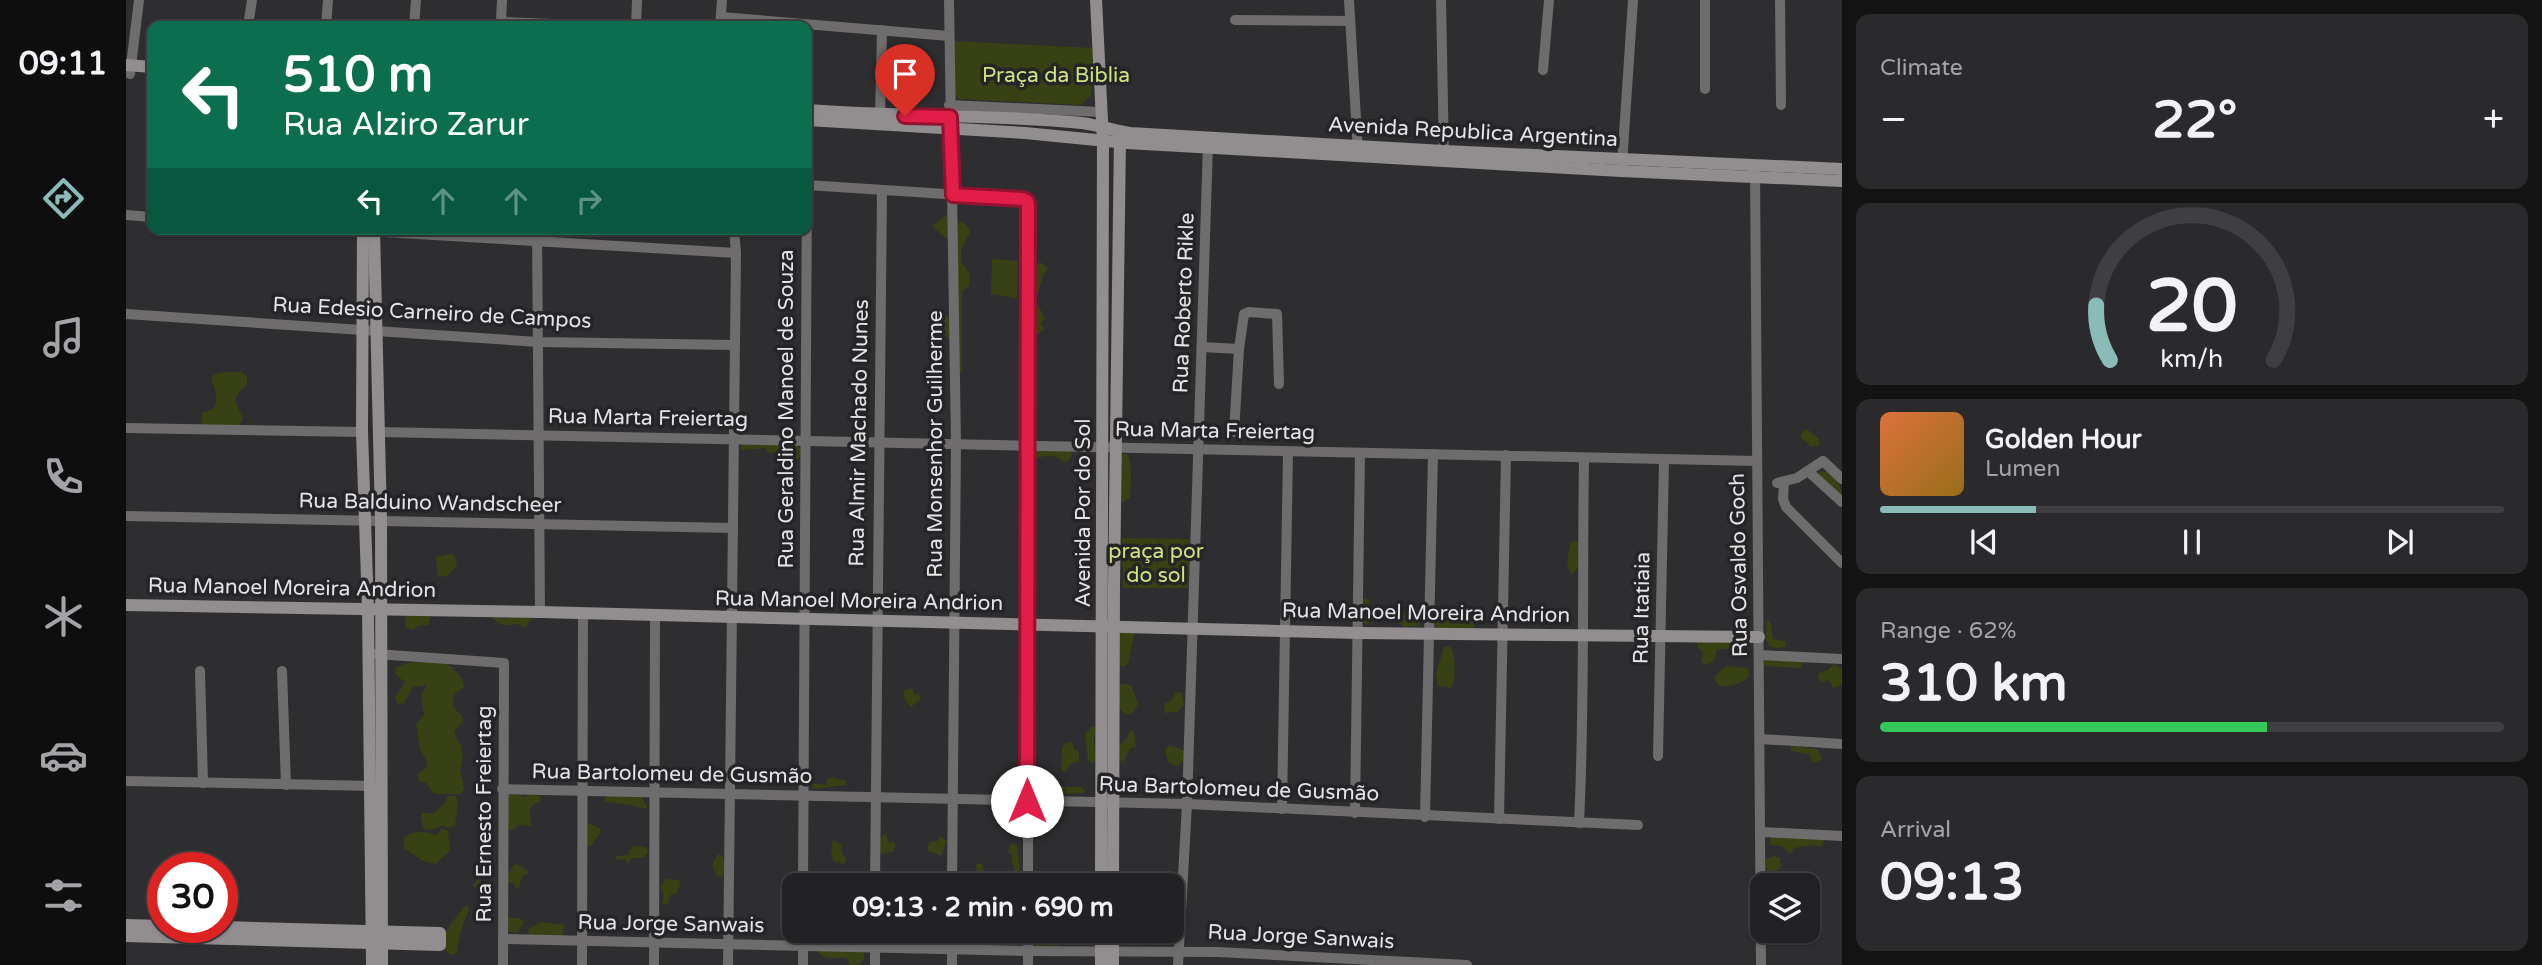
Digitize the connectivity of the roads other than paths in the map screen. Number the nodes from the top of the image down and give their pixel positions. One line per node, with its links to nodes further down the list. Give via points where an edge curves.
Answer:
1 (139, 0): 28 (street)
2 (252, 0): 17 (street)
3 (328, 0): 18 (street)
4 (416, 0): 19 (street)
5 (502, 0): 20 (street)
6 (637, 0): 21 (street)
7 (722, 0): 22 (street)
8 (949, 0): 26 (street, Rua Monsenhor Guilherme)
9 (1096, 0): 34 (street, Avenida Por do Sol)
10 (1349, 0): 23 (street)
11 (1441, 0): 43 (street)
12 (1549, 0): 29 (street)
13 (1633, 0): 44 (street)
14 (1705, 0): 31 (street)
15 (1780, 0): 32 (street)
16 (1235, 20): 23 (street)
17 (249, 21)
18 (326, 21)
19 (414, 21)
20 (501, 21)
21 (636, 21)
22 (721, 21)
23 (1350, 21): 42 (street)
24 (812, 27): 25 (street)
25 (882, 30): 26 (street); 35 (street)
26 (949, 36): 36 (street, Rua Monsenhor Guilherme)
27 (147, 68): 28 (street)
28 (128, 70): 30 (street)
29 (1543, 70)
30 (147, 74)
31 (1705, 89)
32 (1781, 104)
33 (812, 110): 35 (street)
34 (1100, 112): 36 (street); 38 (street, Avenida Por do Sol)
35 (880, 116): 36 (street)
36 (950, 117): 37 (street); 38 (street, Avenida Republica Argentina); 40 (street, Avenida Republica Argentina); 50 (street, Rua Monsenhor Guilherme)
37 (812, 120)
38 (1102, 126): 39 (street, Avenida Republica Argentina); 40 (street, Avenida Por do Sol)
39 (1120, 137): 40 (street, Avenida Republica Argentina); 41 (street, Avenida Republica Argentina); 79 (street, Avenida Por do Sol)
40 (1103, 141): 79 (street, Avenida Por do Sol)
41 (1208, 141): 42 (street, Avenida Republica Argentina); 66 (street, Rua Roberto Rikle)
42 (1358, 151): 43 (street, Avenida Republica Argentina)
43 (1444, 156): 44 (street, Avenida Republica Argentina)
44 (1621, 165): 46 (street, Avenida Republica Argentina)
45 (1842, 169): 46 (street, Avenida Republica Argentina)
46 (1755, 171): 47 (street, Avenida Republica Argentina); 87 (street, Rua Osvaldo Goch)
47 (1842, 181)
48 (812, 185): 49 (street)
49 (882, 191): 50 (street); 76 (street, Rua Almir Machado Nunes)
50 (953, 195): 77 (street, Rua Monsenhor Guilherme); 78 (street, via 1027,201)
51 (126, 215): 52 (street)
52 (147, 217)
53 (368, 235): 62 (street)
54 (368, 235): 63 (street)
55 (436, 235): 59 (street)
56 (538, 235): 59 (street)
57 (734, 235): 60 (street)
58 (807, 235): 75 (street, Rua Geraldino Manoel de Souza)
59 (538, 241): 60 (street); 64 (street)
60 (736, 253): 65 (street)
61 (126, 314): 62 (street, Rua Edesio Carneiro de Campos)
62 (363, 329): 63 (street, Rua Edesio Carneiro de Campos); 70 (street)
63 (377, 330): 64 (street, Rua Edesio Carneiro de Campos); 71 (street)
64 (538, 342): 65 (street, Rua Edesio Carneiro de Campos); 73 (street)
65 (735, 345): 74 (street)
66 (1202, 347): 67 (street); 80 (street, Rua Roberto Rikle)
67 (1239, 349): 68 (street, via 1244,314 1277,314); 72 (street)
68 (1279, 384)
69 (126, 428): 70 (street)
70 (362, 432): 95 (street)
71 (379, 432): 73 (street, Rua Marta Freiertag); 94 (street)
72 (1234, 432)
73 (539, 436): 74 (street, Rua Marta Freiertag); 96 (street)
74 (734, 438): 75 (street, Rua Marta Freiertag); 97 (street)
75 (806, 440): 76 (street, Rua Marta Freiertag); 105 (street, Rua Geraldino Manoel de Souza)
76 (878, 442): 77 (street, Rua Marta Freiertag); 106 (street, Rua Almir Machado Nunes)
77 (956, 444): 78 (street, Rua Marta Freiertag); 107 (street, Rua Monsenhor Guilherme)
78 (1029, 447): 79 (street, Rua Marta Freiertag); 108 (street)
79 (1109, 449): 80 (street, Rua Marta Freiertag); 109 (street, Avenida Por do Sol)
80 (1198, 451): 81 (street, Rua Marta Freiertag); 110 (street, Rua Roberto Rikle)
81 (1289, 452): 82 (street, Rua Marta Freiertag); 111 (street)
82 (1360, 453): 83 (street, Rua Marta Freiertag); 112 (street)
83 (1433, 454): 84 (street, Rua Marta Freiertag); 113 (street)
84 (1506, 455): 85 (street, Rua Marta Freiertag); 114 (street)
85 (1584, 458): 86 (street, Rua Marta Freiertag); 115 (street)
86 (1664, 460): 87 (street, Rua Marta Freiertag); 116 (street, Rua Itatiaia)
87 (1757, 461): 91 (street, Rua Osvaldo Goch)
88 (1809, 472): 89 (street, via 1823,461); 90 (street); 92 (street)
89 (1842, 479)
90 (1777, 483): 91 (street); 98 (street, via 1786,507)
91 (1757, 484): 117 (street, Rua Osvaldo Goch)
92 (1842, 502)
93 (126, 516): 95 (street, Rua Balduino Wandscheer)
94 (381, 520): 95 (street, Rua Balduino Wandscheer); 96 (street, Rua Balduino Wandscheer); 100 (street)
95 (363, 521): 100 (street)
96 (540, 524): 97 (street, Rua Balduino Wandscheer); 101 (street)
97 (733, 528): 104 (street)
98 (1842, 563)
99 (126, 605): 100 (street, Rua Manoel Moreira Andrion)
100 (374, 609): 101 (street, Rua Manoel Moreira Andrion); 118 (street)
101 (540, 612): 102 (street, Rua Manoel Moreira Andrion)
102 (583, 614): 103 (street, Rua Manoel Moreira Andrion); 131 (street)
103 (655, 616): 104 (street, Rua Manoel Moreira Andrion); 132 (street)
104 (732, 618): 105 (street, Rua Manoel Moreira Andrion); 133 (street)
105 (804, 619): 106 (street, Rua Manoel Moreira Andrion); 134 (street, Rua Geraldino Manoel de Souza)
106 (877, 621): 107 (street, Rua Manoel Moreira Andrion); 135 (street, Rua Almir Machado Nunes)
107 (953, 623): 108 (street, Rua Manoel Moreira Andrion); 136 (street, Rua Monsenhor Guilherme)
108 (1028, 624): 109 (street, Rua Manoel Moreira Andrion); 137 (street)
109 (1108, 626): 110 (street, Rua Manoel Moreira Andrion); 138 (street, Avenida Por do Sol)
110 (1192, 628): 111 (street, Rua Manoel Moreira Andrion); 139 (street, Rua Roberto Rikle)
111 (1286, 631): 112 (street, Rua Manoel Moreira Andrion); 140 (street)
112 (1358, 633): 113 (street, Rua Manoel Moreira Andrion); 141 (street)
113 (1430, 634): 114 (street, Rua Manoel Moreira Andrion); 142 (street)
114 (1504, 635): 115 (street, Rua Manoel Moreira Andrion); 143 (street)
115 (1581, 635): 116 (street, Rua Manoel Moreira Andrion); 144 (street)
116 (1661, 636): 117 (street, Rua Manoel Moreira Andrion); 125 (street, Rua Itatiaia)
117 (1759, 637): 119 (street, Rua Osvaldo Goch)
118 (374, 654): 129 (street); 130 (street, Rua Ernesto Freiertag, via 504,663)
119 (1760, 656): 120 (street); 123 (street, Rua Osvaldo Goch)
120 (1842, 659)
121 (200, 671): 127 (street)
122 (282, 671): 128 (street)
123 (1760, 739): 124 (street); 146 (street, Rua Osvaldo Goch)
124 (1842, 744)
125 (1658, 756)
126 (126, 781): 127 (street)
127 (203, 783): 128 (street)
128 (286, 785): 129 (street)
129 (375, 786): 158 (street)
130 (502, 789): 131 (street, Rua Bartolomeu de Gusmão); 159 (street, Rua Ernesto Freiertag)
131 (582, 791): 132 (street, Rua Bartolomeu de Gusmão); 160 (street)
132 (656, 793): 133 (street, Rua Bartolomeu de Gusmão); 164 (street)
133 (730, 793): 134 (street, Rua Bartolomeu de Gusmão); 165 (street)
134 (803, 795): 135 (street, Rua Bartolomeu de Gusmão); 148 (street, Rua Geraldino Manoel de Souza)
135 (876, 797): 136 (street, Rua Bartolomeu de Gusmão); 149 (street, Rua Almir Machado Nunes)
136 (952, 799): 137 (street, Rua Bartolomeu de Gusmão); 150 (street, Rua Monsenhor Guilherme)
137 (1027, 801): 138 (street, Rua Bartolomeu de Gusmão); 151 (street)
138 (1107, 803): 139 (street, Rua Bartolomeu de Gusmão); 152 (street, Avenida Por do Sol); 153 (street, Avenida Por do Sol)
139 (1187, 804): 140 (street, Rua Bartolomeu de Gusmão); 170 (street, Rua Roberto Rikle)
140 (1282, 809): 141 (street, Rua Bartolomeu de Gusmão)
141 (1355, 813): 142 (street, Rua Bartolomeu de Gusmão)
142 (1425, 817): 143 (street, Rua Bartolomeu de Gusmão)
143 (1499, 820): 144 (street, Rua Bartolomeu de Gusmão)
144 (1579, 823): 145 (street, Rua Bartolomeu de Gusmão)
145 (1638, 825)
146 (1762, 832): 147 (street); 188 (street, Rua Osvaldo Goch)
147 (1842, 836)
148 (803, 873)
149 (875, 873)
150 (952, 873)
151 (1028, 873)
152 (1102, 873)
153 (1112, 873)
154 (126, 925): 155 (street)
155 (147, 926)
156 (238, 928): 158 (street)
157 (126, 936): 158 (street)
158 (377, 937): 175 (street); 176 (street)
159 (503, 939): 160 (street, Rua Jorge Sanwais); 177 (street, Rua Ernesto Freiertag)
160 (582, 942): 164 (street, Rua Jorge Sanwais); 178 (street)
161 (875, 943): 167 (street)
162 (952, 943): 168 (street)
163 (1028, 943): 169 (street)
164 (654, 944): 165 (street, Rua Jorge Sanwais); 179 (street)
165 (728, 945): 166 (street, Rua Jorge Sanwais); 180 (street)
166 (803, 946): 167 (street, Rua Jorge Sanwais); 181 (street)
167 (875, 947): 168 (street, Rua Jorge Sanwais); 182 (street)
168 (952, 949): 169 (street, Rua Jorge Sanwais); 183 (street)
169 (1028, 951): 172 (street, Rua Jorge Sanwais); 184 (street)
170 (1179, 952): 171 (street, Rua Jorge Sanwais); 172 (street, Rua Jorge Sanwais); 185 (street, Rua Roberto Rikle)
171 (1217, 952): 173 (street, Rua Jorge Sanwais); 186 (street)
172 (1107, 958)
173 (1278, 960): 174 (street, Rua Jorge Sanwais)
174 (1403, 963): 187 (street, Rua Jorge Sanwais)
175 (372, 965)
176 (382, 965)
177 (503, 965)
178 (582, 965)
179 (654, 965)
180 (728, 965)
181 (803, 965)
182 (875, 965)
183 (952, 965)
184 (1028, 965)
185 (1178, 965)
186 (1217, 965)
187 (1467, 965)
188 (1761, 965)

